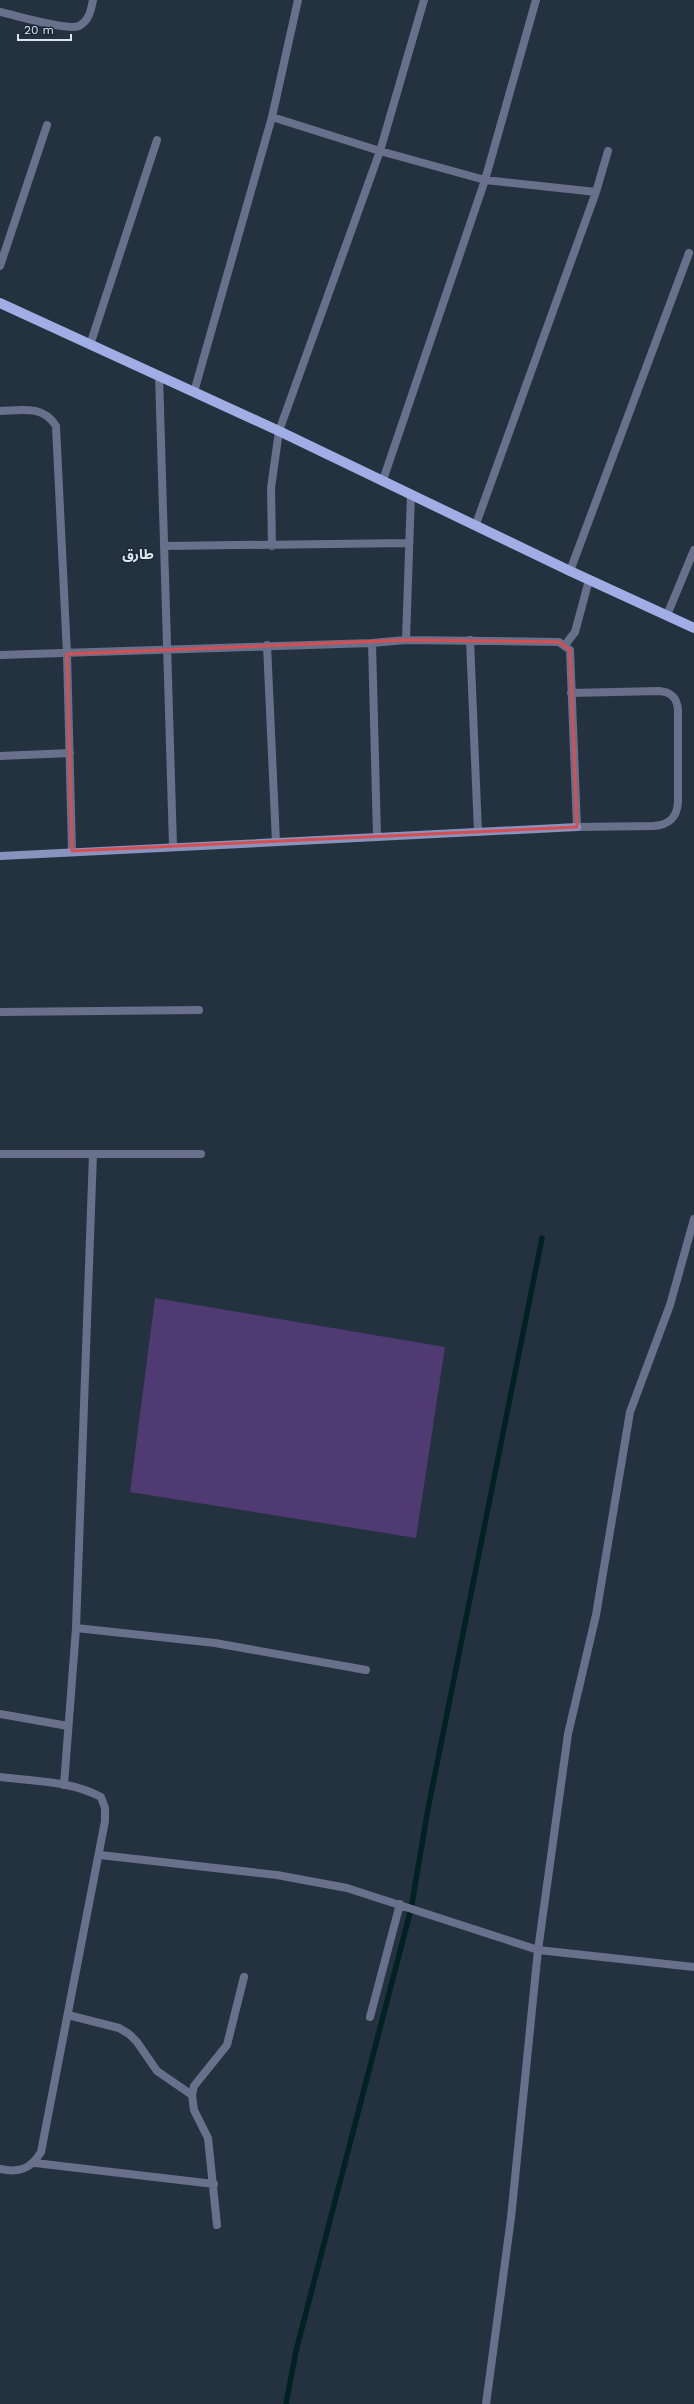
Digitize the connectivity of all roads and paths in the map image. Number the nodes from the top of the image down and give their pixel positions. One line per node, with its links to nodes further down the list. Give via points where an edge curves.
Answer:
1 (93, 0): 5 (street, via 85,22 72,27)
2 (298, 0): 6 (street)
3 (424, 0): 10 (street)
4 (536, 0): 11 (street)
5 (0, 12)
6 (272, 117): 10 (street); 18 (street)
7 (47, 125): 14 (street)
8 (157, 140): 16 (street)
9 (608, 150): 12 (street)
10 (380, 152): 11 (street); 20 (street)
11 (485, 180): 12 (street); 21 (street)
12 (596, 192): 23 (street)
13 (689, 253): 28 (street)
14 (0, 266)
15 (0, 303): 16 (main road)
16 (90, 345): 17 (main road)
17 (159, 376): 18 (main road); 25 (street)
18 (194, 392): 20 (main road)
19 (0, 411): 38 (street, via 34,409 43,412 56,426)
20 (279, 431): 21 (main road); 26 (street, via 271,488)
21 (383, 480): 22 (main road)
22 (411, 494): 23 (main road); 24 (street)
23 (476, 524): 28 (main road)
24 (408, 543): 26 (street); 32 (street)
25 (164, 546): 26 (street); 37 (street)
26 (272, 546)
27 (694, 550): 30 (street)
28 (570, 571): 29 (main road)
29 (589, 580): 30 (main road); 36 (street, via 575,632)
30 (667, 615): 31 (main road)
31 (694, 628)
32 (406, 640): 33 (street); 34 (street)
33 (470, 640): 36 (street, via 551,640); 44 (street)
34 (372, 643): 35 (street); 45 (street)
35 (267, 645): 37 (street); 46 (street)
36 (565, 645): 40 (street, via 571,656)
37 (167, 650): 38 (street); 47 (street)
38 (67, 654): 39 (street); 41 (street)
39 (0, 655)
40 (571, 693): 43 (street); 43 (street, via 666,692 673,695 678,710 678,802 677,812 672,820 663,826)
41 (70, 753): 42 (street); 48 (street)
42 (0, 756)
43 (577, 826): 44 (street)
44 (478, 832): 45 (street)
45 (377, 836): 46 (street)
46 (276, 842): 47 (street)
47 (173, 846): 48 (street)
48 (72, 852): 49 (street)
49 (0, 856)
50 (199, 1010): 51 (street)
51 (0, 1012)
52 (0, 1154): 53 (street)
53 (93, 1154): 54 (street); 56 (street)
54 (201, 1154)
55 (694, 1219): 64 (street, via 670,1306 637,1392 627,1427 596,1615 568,1734)
56 (76, 1628): 57 (street, via 215,1643); 59 (street)
57 (366, 1670)
58 (0, 1714): 59 (street)
59 (68, 1726): 61 (street)
60 (0, 1777): 61 (street)
61 (64, 1785): 62 (street, via 89,1791 101,1797 105,1808 105,1821)
62 (100, 1855): 63 (street, via 277,1875 347,1888); 67 (street)
63 (400, 1904): 64 (street); 68 (street)
64 (538, 1950): 65 (street); 74 (street, via 511,2218)
65 (694, 1967)
66 (244, 1977): 69 (street, via 227,2045 194,2086)
67 (68, 2015): 69 (street, via 119,2028 136,2042 157,2071); 70 (street, via 41,2152)
68 (370, 2017)
69 (192, 2095): 72 (street, via 194,2110 208,2138)
70 (35, 2163): 71 (street, via 23,2170); 72 (street)
71 (0, 2169)
72 (214, 2184): 73 (street)
73 (217, 2226)
74 (486, 2404)

